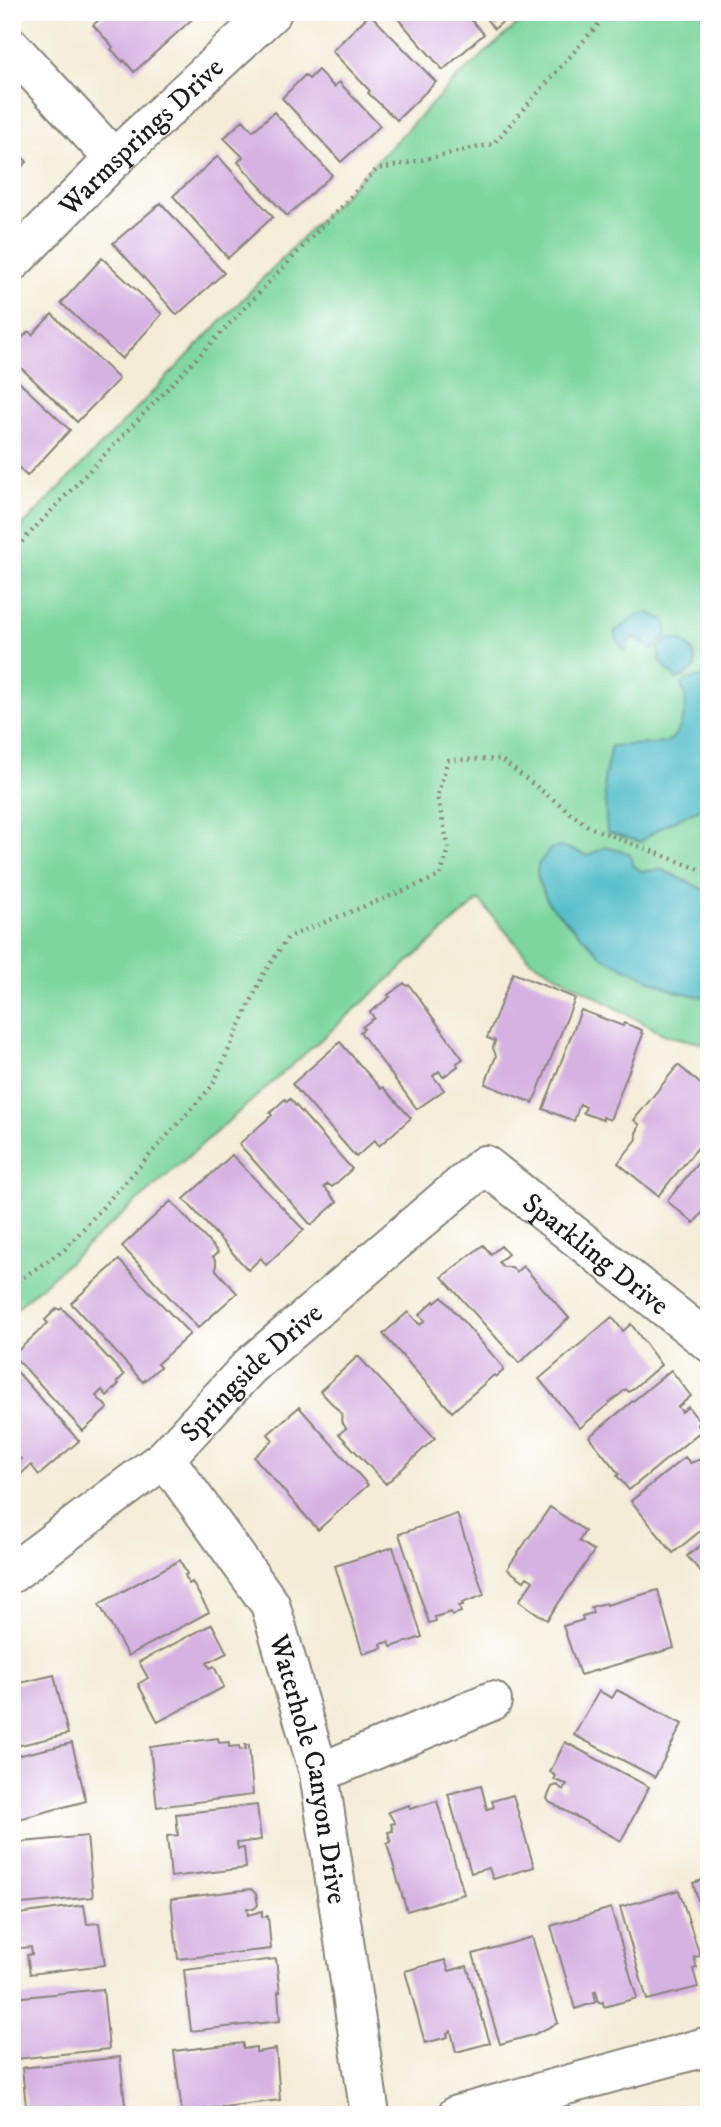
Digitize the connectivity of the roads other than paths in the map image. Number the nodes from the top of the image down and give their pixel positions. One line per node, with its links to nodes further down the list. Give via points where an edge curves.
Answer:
1 (272, 12): 3 (street, Warmsprings Drive)
2 (12, 48): 3 (street)
3 (114, 159): 4 (street, Warmsprings Drive)
4 (12, 262)
5 (485, 1165): 6 (street, Sparkling Drive); 7 (street, Springside Drive, via 250,1366)
6 (709, 1342)
7 (165, 1458): 8 (street, Springside Drive); 10 (street, Waterhole Canyon Drive, via 270,1604)
8 (12, 1573)
9 (492, 1701): 10 (street)
10 (318, 1773): 12 (street, Waterhole Canyon Drive)
11 (709, 2046): 13 (street)
12 (370, 2115)
13 (457, 2115)

